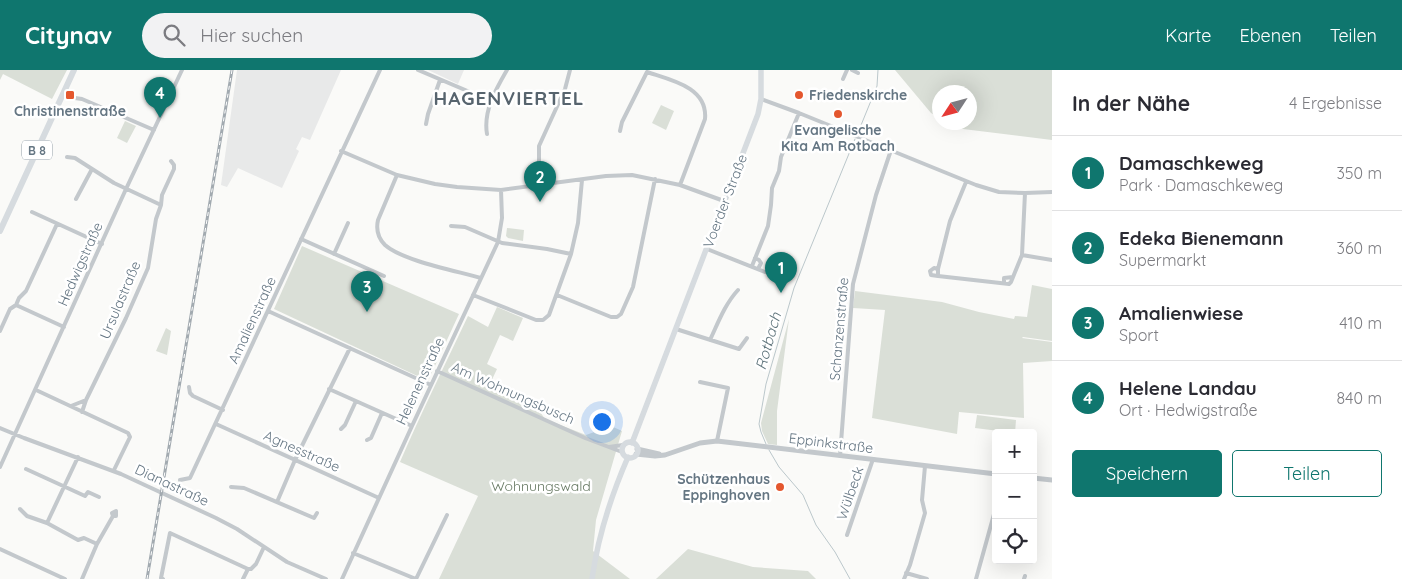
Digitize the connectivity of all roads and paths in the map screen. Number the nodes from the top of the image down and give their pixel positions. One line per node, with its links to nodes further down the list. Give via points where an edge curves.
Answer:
1 (74, 70): 44 (main road, B 8)
2 (182, 70): 19 (street, Hedwigstraße)
3 (380, 70): 23 (street, Amalienstraße)
4 (418, 70): 13 (street)
5 (507, 70): 16 (street)
6 (570, 70): 31 (street, via 565,90 539,146)
7 (761, 70): 15 (main road, Voerder Straße)
8 (847, 70): 12 (street)
9 (852, 70): 11 (street)
10 (648, 71): 20 (street); 32 (street, via 695,92 706,112)
11 (858, 73)
12 (843, 79)
13 (440, 80): 16 (street); 18 (street)
14 (75, 98): 19 (street)
15 (761, 99): 17 (street); 38 (main road, Voerder Straße)
16 (491, 101): 21 (street, via 485,124)
17 (799, 113): 22 (street); 52 (street, via 781,157 772,188 768,226)
18 (426, 124)
19 (154, 130): 33 (street, Hedwigstraße)
20 (620, 131)
21 (487, 134)
22 (891, 150): 30 (street); 94 (street, Schanzenstraße, via 853,284)
23 (341, 151): 27 (street); 45 (street, Amalienstraße)
24 (67, 157): 26 (street, via 75,158)
25 (171, 161): 39 (street, Ursulastraße, via 174,169)
26 (92, 169): 33 (street); 37 (street)
27 (397, 175): 34 (street, via 435,184); 60 (street, via 377,225 385,245 417,261)
28 (655, 179): 29 (street, via 632,175); 32 (street); 63 (street, via 633,287 621,314 612,317)
29 (582, 180): 31 (street); 50 (street)
30 (966, 182): 36 (street, via 999,192); 56 (street, via 950,221)
31 (539, 185): 34 (street)
32 (680, 185): 38 (street)
33 (126, 189): 39 (street); 47 (street, Hedwigstraße)
34 (501, 190): 46 (street, Helenenstraße, via 502,218)
35 (1052, 192): 36 (street)
36 (1025, 193): 51 (street)
37 (76, 199)
38 (724, 201): 48 (main road, Voerder Straße)
39 (161, 205): 78 (street, Ursulastraße, via 148,268)
40 (32, 212): 42 (street)
41 (348, 223): 49 (street)
42 (58, 224): 47 (street); 64 (street)
43 (451, 226): 46 (street, via 465,227)
44 (0, 231)
45 (301, 239): 49 (street); 65 (street, Amalienstraße)
46 (498, 242): 50 (street); 60 (street, Helenenstraße)
47 (102, 244): 66 (street, Hedwigstraße)
48 (706, 249): 54 (street); 67 (main road, Voerder Straße)
49 (334, 254): 58 (street)
50 (571, 254): 63 (street)
51 (1022, 254): 53 (street); 59 (street, via 1014,277 1004,278 1004,283)
52 (755, 258): 54 (street); 55 (street, via 761,263)
53 (1052, 260)
54 (752, 266): 55 (street)
55 (758, 269): 57 (street)
56 (938, 269): 59 (street); 59 (street, via 930,272)
57 (766, 272)
58 (384, 276)
59 (938, 276)
60 (481, 278): 62 (street, Helenenstraße)
61 (738, 290): 70 (street, via 720,316)
62 (473, 295): 63 (street, via 536,320 543,320 549,315); 72 (street, Helenenstraße)
63 (557, 295)
64 (16, 305): 66 (street); 68 (street, via 10,309)
65 (268, 311): 71 (street); 81 (street, Amalienstraße)
66 (64, 327): 77 (street, Hedwigstraße)
67 (676, 329): 70 (street); 91 (main road, Voerder Straße)
68 (0, 331)
69 (747, 338): 70 (street, via 739,349)
70 (710, 340)
71 (350, 348): 74 (street); 76 (street)
72 (437, 371): 74 (street, Helenenstraße); 92 (street, Am Wohnungsbusch, via 606,447)
73 (700, 382): 90 (street, via 728,388)
74 (431, 385): 85 (street, Helenenstraße)
75 (189, 387): 81 (street, via 193,396)
76 (329, 389): 79 (street); 97 (street)
77 (36, 390): 80 (street); 88 (street, Hedwigstraße)
78 (86, 400): 80 (street); 82 (street, Ursulastraße)
79 (356, 401): 83 (street); 87 (street)
80 (71, 406): 82 (street)
81 (223, 410): 84 (street, Amalienstraße)
82 (82, 412): 102 (street, via 128,433 130,437)
83 (382, 413): 85 (street); 89 (street, via 371,438)
84 (216, 424): 97 (street, Agnesstraße); 105 (street, Amalienstraße, via 190,478)
85 (412, 426): 110 (street, Helenenstraße)
86 (0, 428): 88 (street, Dianastraße)
87 (341, 428)
88 (16, 434): 95 (street, Dianastraße); 100 (street, Hedwigstraße)
89 (367, 440)
90 (718, 441): 93 (street, Eppinkstraße, via 700,443 665,455); 94 (street, Eppinkstraße)
91 (632, 443): 92 (main road, via 627,442); 93 (main road)
92 (623, 449): 96 (main road)
93 (637, 451): 96 (main road)
94 (840, 456): 98 (street, Eppinkstraße)
95 (78, 457): 102 (street, Dianastraße); 107 (street)
96 (628, 457): 131 (main road, via 600,534)
97 (295, 460): 110 (street, Agnesstraße); 111 (street)
98 (874, 460): 99 (street, Eppinkstraße); 118 (street, Wülbeck)
99 (925, 466): 103 (street, Eppinkstraße); 124 (street, via 922,500 925,513)
100 (0, 467)
101 (26, 469): 107 (street)
102 (114, 470): 120 (street, Dianastraße, via 216,518)
103 (992, 474)
104 (1037, 478): 106 (street)
105 (180, 480)
106 (1052, 480)
107 (65, 486): 109 (street, via 85,496 88,492); 117 (street)
108 (231, 487): 111 (street, via 244,488)
109 (99, 497)
110 (379, 498): 122 (street, Helenenstraße)
111 (277, 502): 113 (street, via 314,518)
112 (20, 509): 117 (street, via 26,516)
113 (317, 513)
114 (447, 515): 122 (street, via 416,579)
115 (113, 516): 119 (street)
116 (993, 519): 134 (street)
117 (47, 523): 119 (street, via 78,540 84,538)
118 (847, 535)
119 (97, 544): 127 (street)
120 (264, 547): 123 (street, via 256,564); 129 (street, Dianastraße)
121 (0, 549): 126 (street)
122 (353, 553): 130 (street, Helenenstraße)
123 (248, 569): 125 (street, via 170,533); 128 (street)
124 (906, 573): 132 (street); 133 (street)
125 (162, 578)
126 (65, 579)
127 (82, 579)
128 (244, 579)
129 (326, 579)
130 (342, 579)
131 (592, 579)
132 (904, 579)
133 (927, 579)
134 (976, 579)

